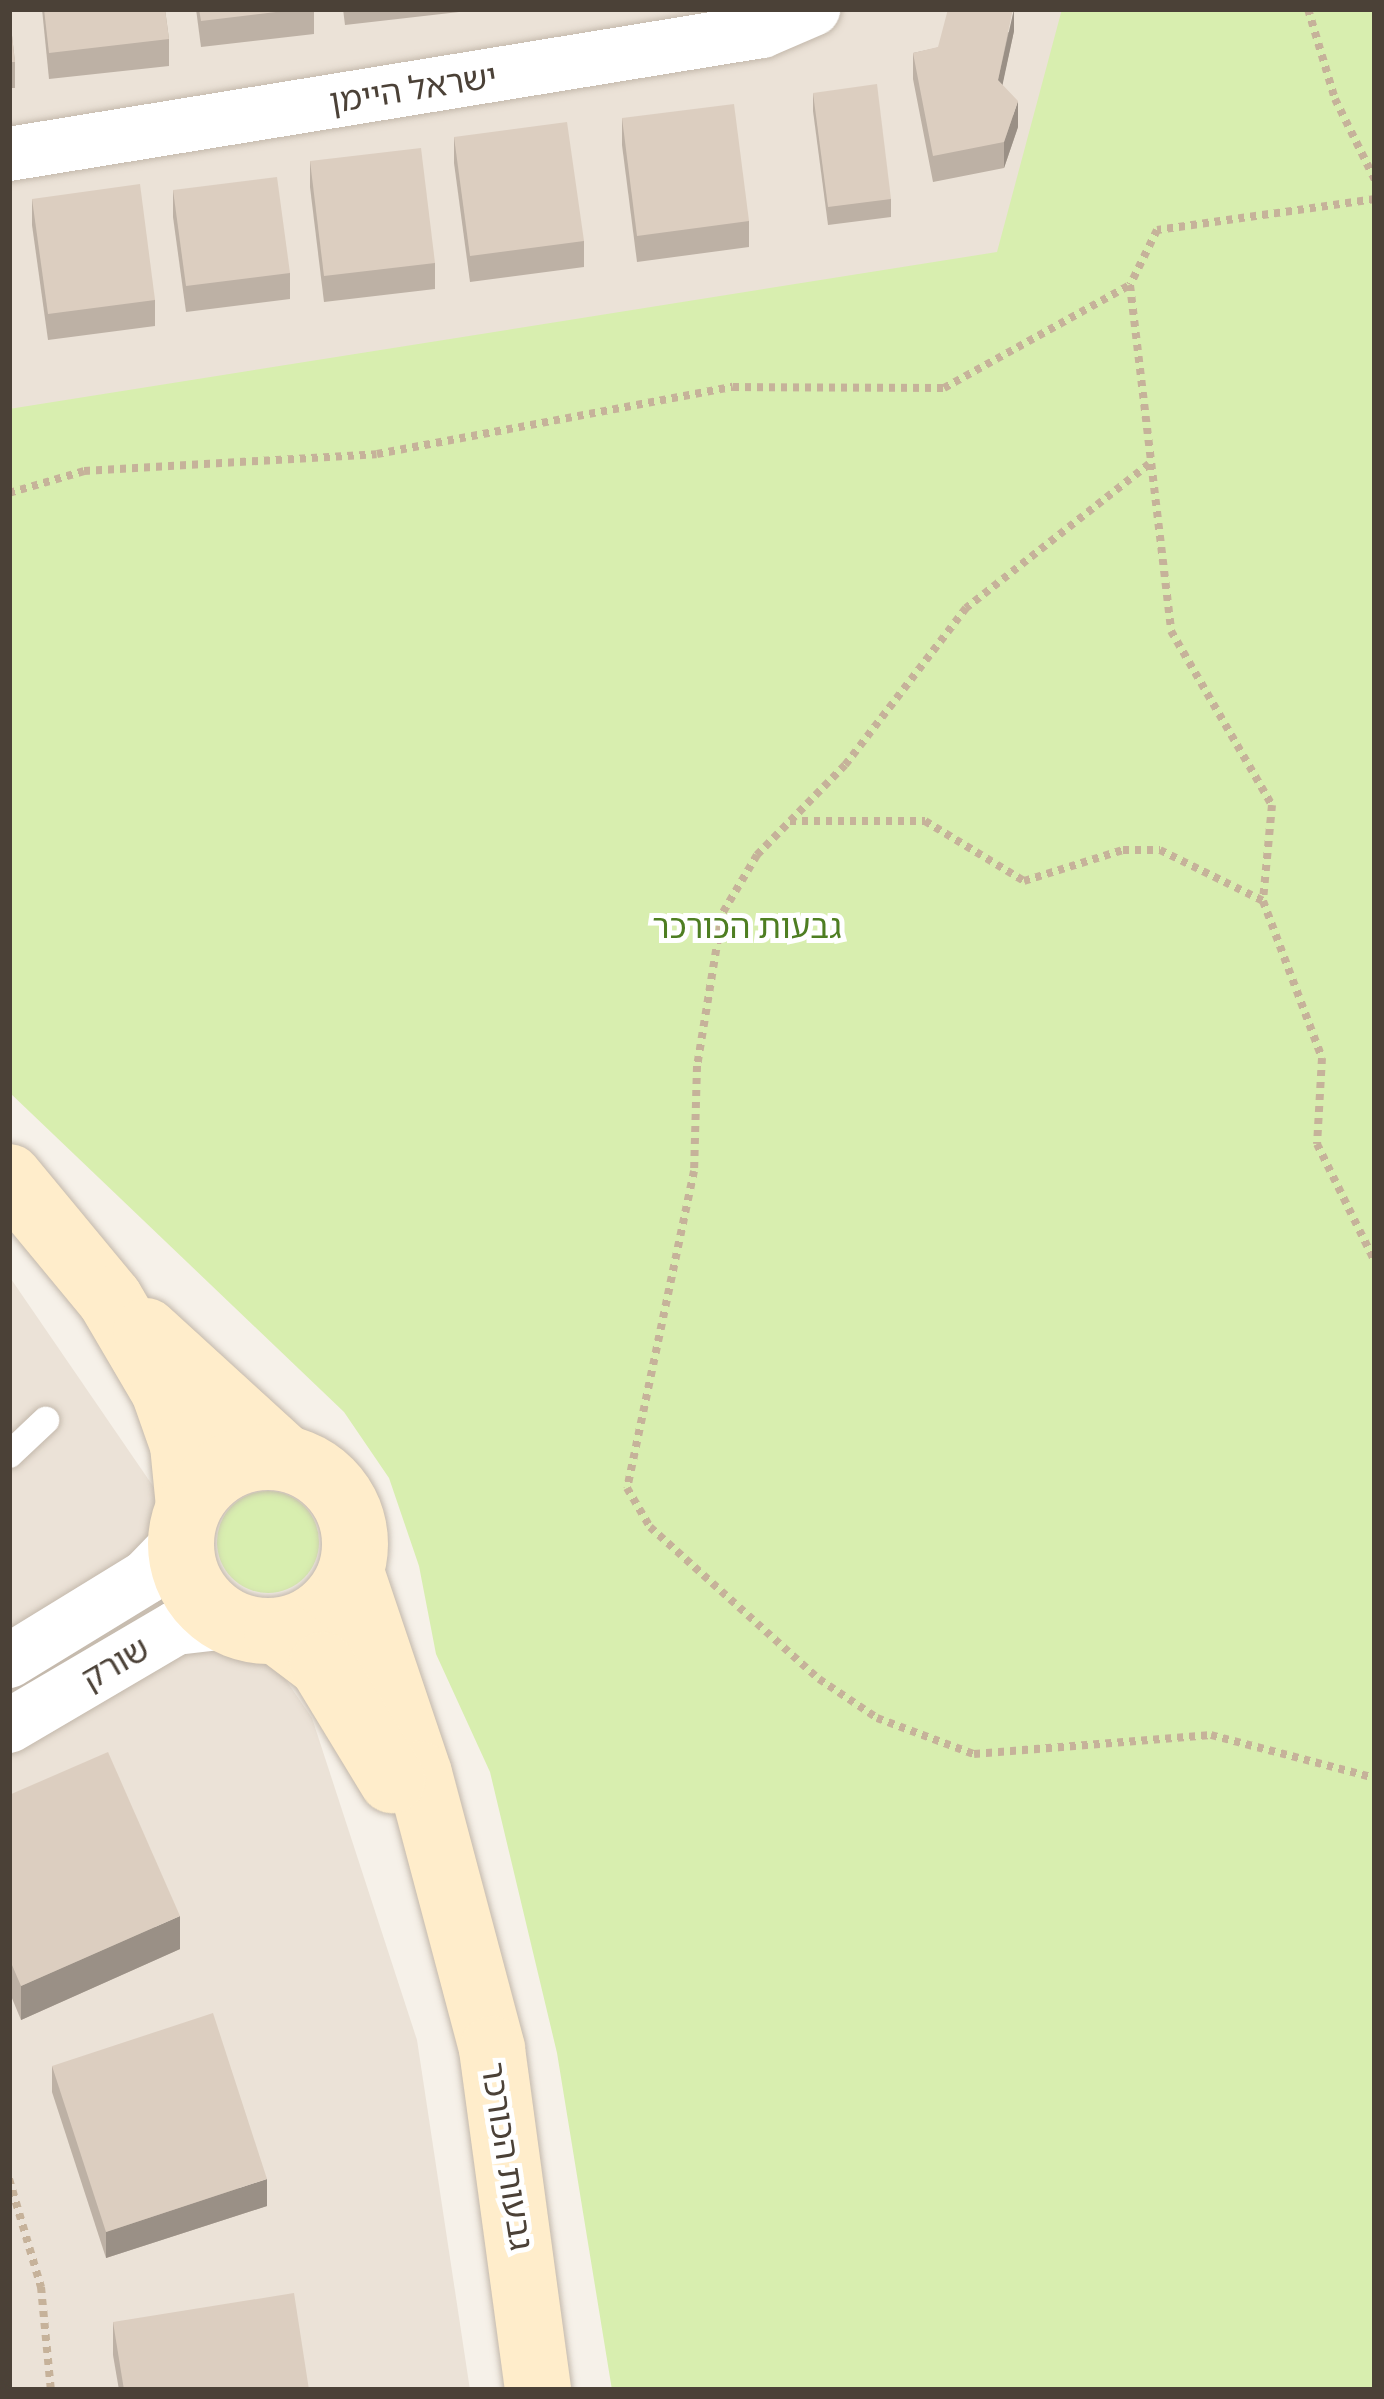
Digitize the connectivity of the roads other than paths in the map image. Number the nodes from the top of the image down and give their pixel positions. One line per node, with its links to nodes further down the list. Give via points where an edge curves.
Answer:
1 (813, 9): 2 (street, ישראל היימן, via 762,31)
2 (9, 154)
3 (9, 1177): 4 (street)
4 (110, 1299): 7 (street); 8 (street, via 164,1391 183,1444)
5 (45, 1420): 6 (lane)
6 (9, 1454)
7 (285, 1458): 8 (street, via 219,1471); 9 (street, via 309,1466 344,1499 354,1523)
8 (185, 1523): 10 (street, via 192,1588); 11 (street, שורק, via 146,1577)
9 (351, 1572): 10 (street, via 323,1612); 13 (street, גבעות הכורכר, via 419,1774)
10 (253, 1627): 12 (street, שורק, via 176,1628); 13 (street, גבעות הכורכר, via 322,1665 358,1716)
11 (9, 1661)
12 (9, 1726)
13 (455, 1927): 14 (street, גבעות הכורכר, via 492,2049)
14 (538, 2390)

